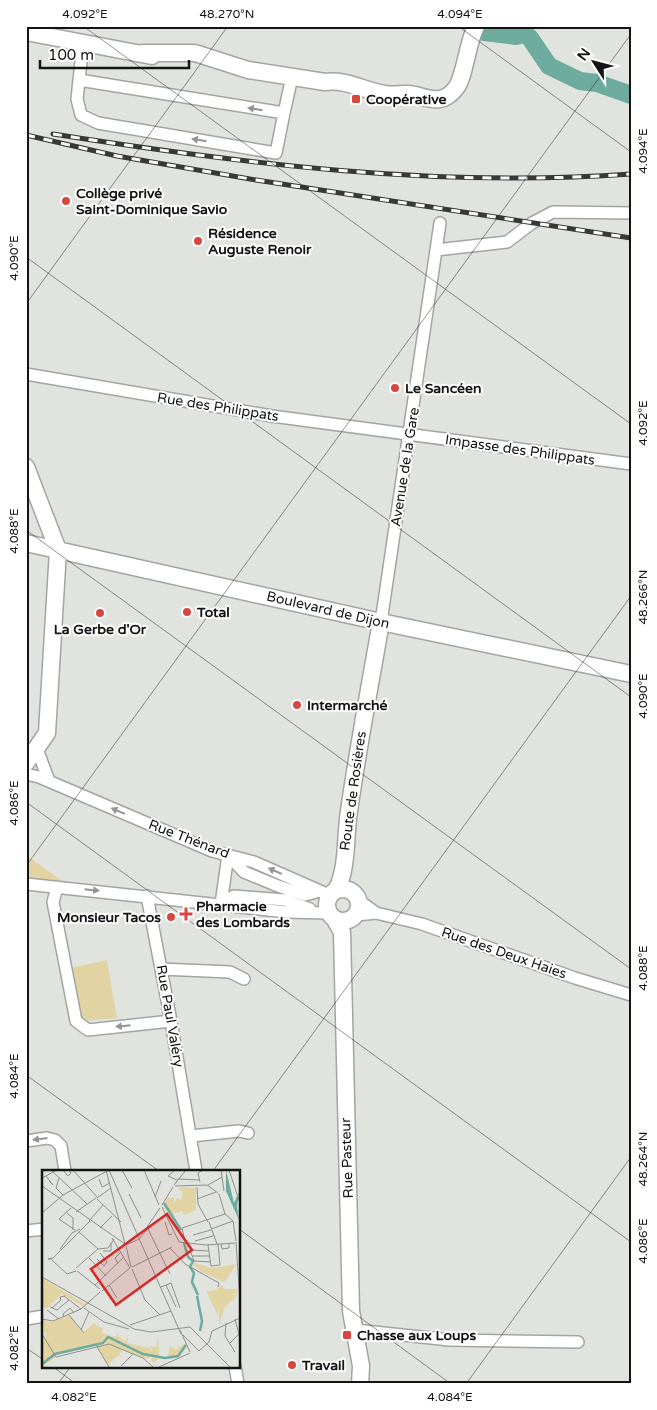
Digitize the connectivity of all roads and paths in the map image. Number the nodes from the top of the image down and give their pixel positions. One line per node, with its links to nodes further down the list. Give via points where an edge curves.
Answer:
1 (476, 26): 4 (street, via 458,86 439,100 399,93 386,95 334,81)
2 (26, 32): 3 (street)
3 (83, 44): 4 (street, via 156,58 195,60 240,72 248,70); 5 (street)
4 (292, 77): 6 (street)
5 (79, 80): 6 (street, one-way to 5); 6 (street, one-way to 5, via 276,153 98,123 81,114 77,99)
6 (284, 113)
7 (631, 213): 9 (street, via 553,212 507,242)
8 (440, 223): 9 (street, Avenue de la Gare)
9 (436, 250): 11 (street, Avenue de la Gare)
10 (26, 374): 11 (street, Rue des Philippats, via 272,416)
11 (410, 435): 12 (street, Impasse des Philippats); 16 (street, Avenue de la Gare)
12 (631, 464)
13 (26, 467): 15 (street)
14 (26, 543): 15 (street, Boulevard de Dijon)
15 (58, 550): 16 (street, Boulevard de Dijon); 18 (street, via 47,732)
16 (381, 622): 17 (street, Boulevard de Dijon); 27 (street, Route de Rosières, via 360,737)
17 (631, 674)
18 (35, 747): 19 (street); 21 (street)
19 (26, 763)
20 (26, 774): 21 (street, Rue Thénard)
21 (49, 781): 22 (street, Rue Thénard, one-way to 21)
22 (228, 855): 26 (street); 27 (street, Rue Thénard, one-way to 22, via 269,868)
23 (26, 884): 24 (street)
24 (57, 887): 25 (street, one-way to 25); 31 (street, one-way to 24, via 88,1030 76,1022 53,902)
25 (147, 896): 26 (street); 28 (street, Rue Paul Valéry)
26 (221, 904): 27 (street, via 234,896)
27 (338, 907): 30 (street, Rue des Deux Haies, via 422,924); 41 (street, Rue Pasteur, via 351,1311)
28 (162, 969): 29 (street, via 230,972); 31 (street, Rue Paul Valéry)
29 (244, 979)
30 (631, 995)
31 (171, 1021): 33 (street, Rue Paul Valéry)
32 (248, 1133): 33 (street, via 238,1131)
33 (190, 1136): 36 (street, Rue Paul Valéry)
34 (26, 1141): 35 (street, one-way to 34, via 61,1146 55,1140)
35 (65, 1170)
36 (196, 1170)
37 (42, 1229): 38 (street)
38 (26, 1232)
39 (42, 1316): 40 (street)
40 (26, 1319)
41 (355, 1330): 42 (street, via 450,1340); 45 (street, Rue Pasteur, via 361,1366)
42 (578, 1342)
43 (236, 1368): 44 (street)
44 (238, 1384)
45 (360, 1384)

